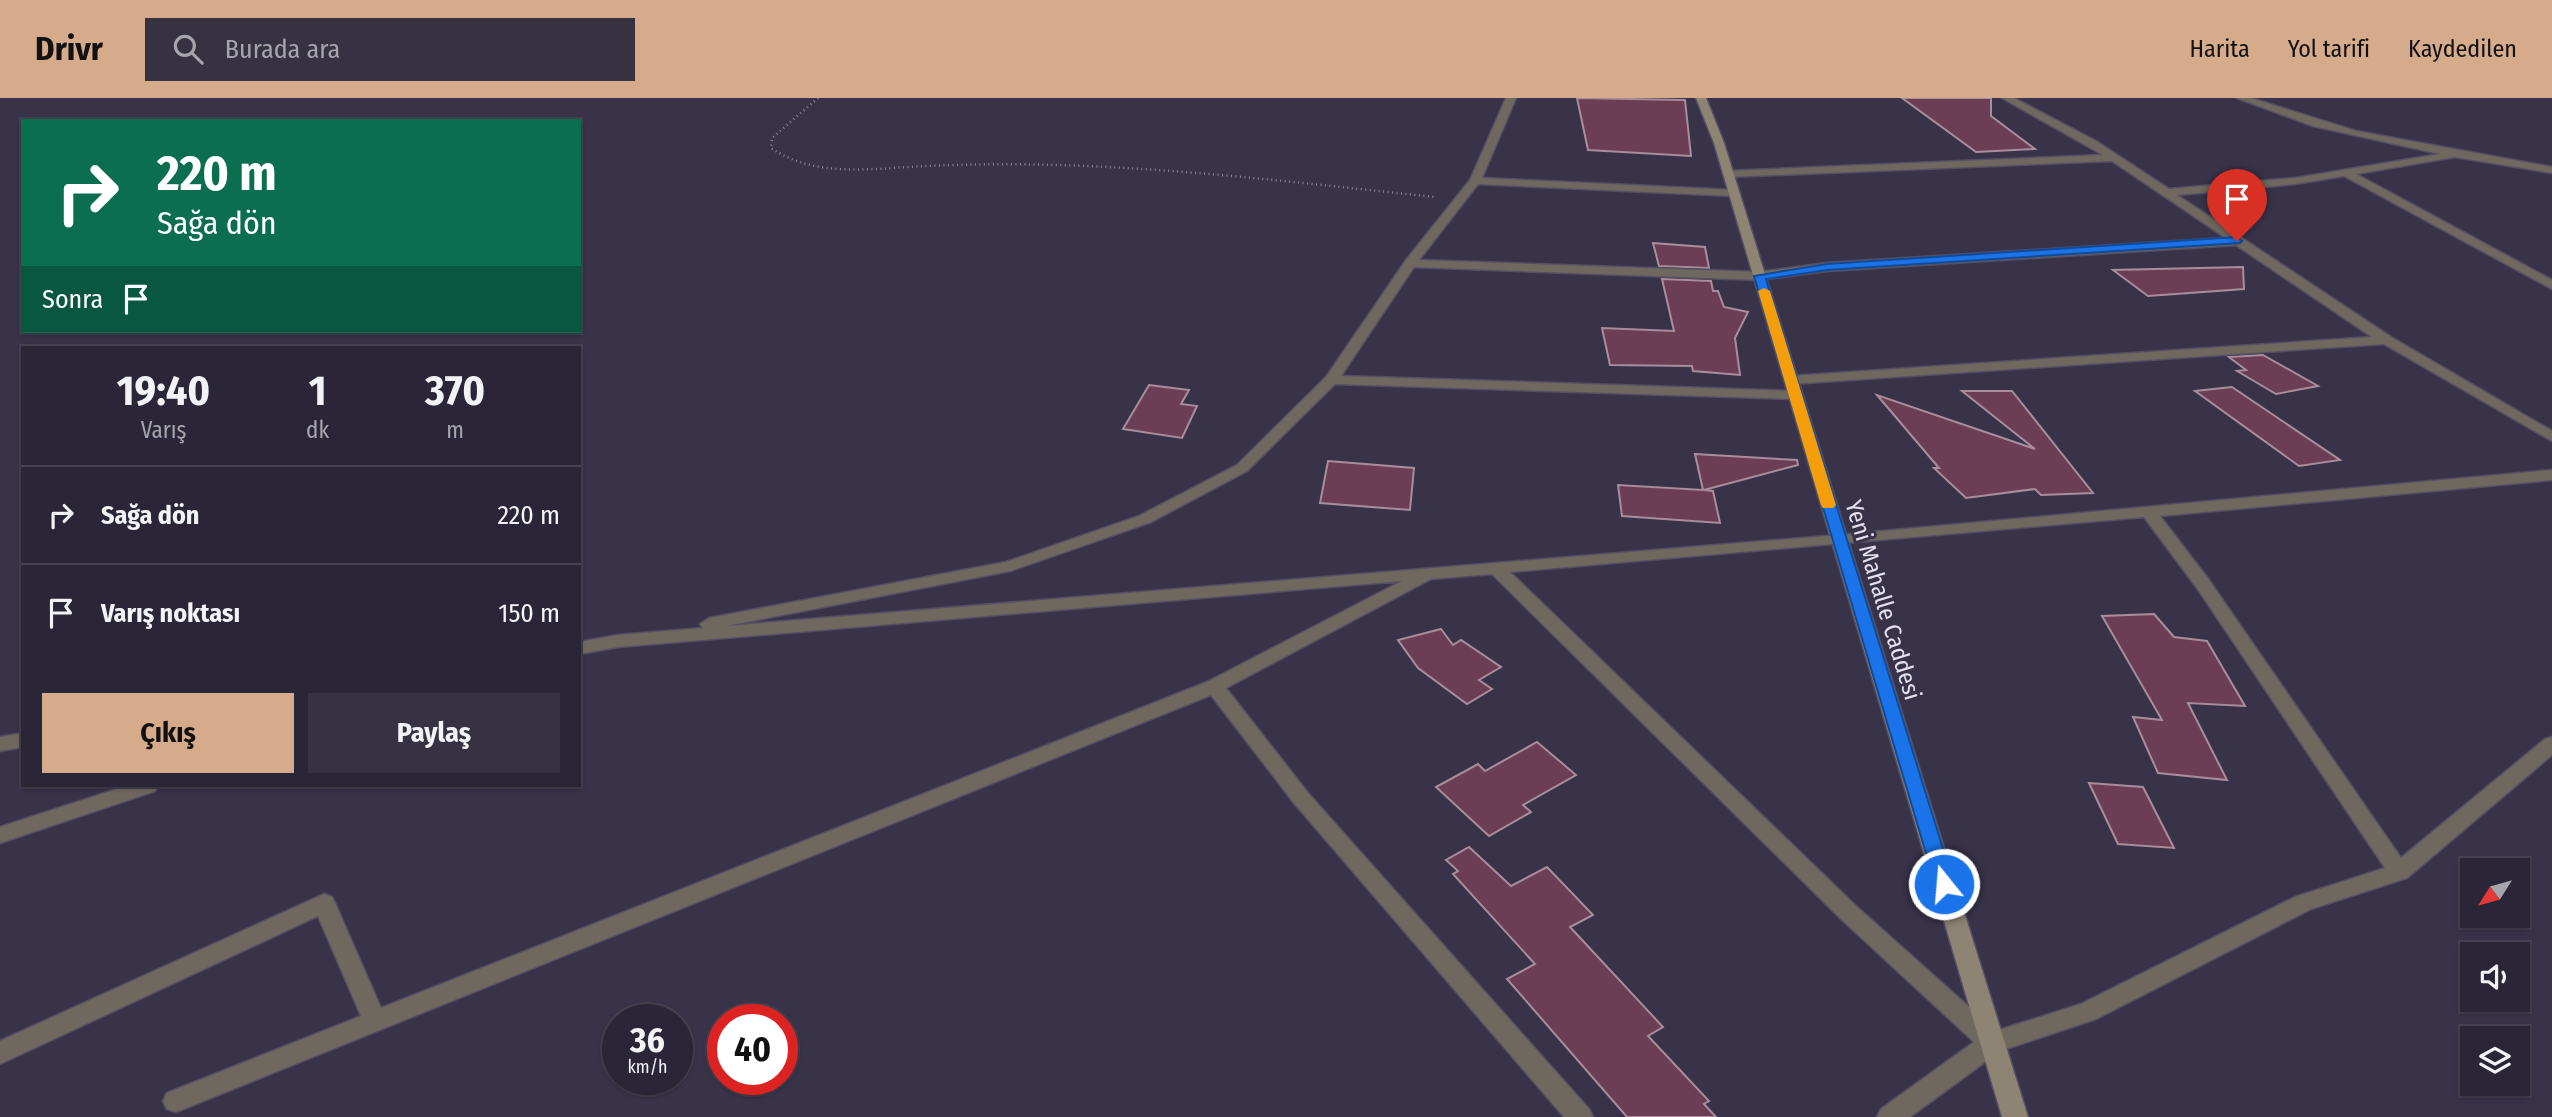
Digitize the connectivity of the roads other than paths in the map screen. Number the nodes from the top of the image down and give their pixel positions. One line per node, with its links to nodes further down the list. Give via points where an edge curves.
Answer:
1 (1511, 98): 12 (street)
2 (1701, 98): 10 (street, Yeni Mahalle Caddesi)
3 (2007, 98): 6 (street)
4 (2242, 98): 5 (street, via 2281,115)
5 (2462, 153): 7 (street); 9 (street)
6 (2114, 158): 10 (street); 14 (street)
7 (2532, 167): 8 (street); 11 (street)
8 (2552, 170)
9 (2346, 173): 14 (street); 18 (street)
10 (1728, 174): 13 (street, Yeni Mahalle Caddesi)
11 (2552, 175)
12 (1475, 181): 13 (street); 16 (street)
13 (1734, 193): 17 (street, Yeni Mahalle Caddesi)
14 (2165, 193): 15 (street)
15 (2237, 241): 17 (street, via 1827,267); 19 (street)
16 (1410, 263): 17 (street); 20 (street)
17 (1759, 276): 21 (street, Yeni Mahalle Caddesi)
18 (2552, 285)
19 (2386, 340): 21 (street); 22 (street)
20 (1331, 380): 21 (street); 28 (street, via 1242,468 1145,519 1010,566)
21 (1793, 387): 25 (street, Yeni Mahalle Caddesi)
22 (2552, 437)
23 (2552, 475): 24 (street)
24 (2149, 512): 25 (street); 37 (street)
25 (1839, 540): 26 (street); 39 (street, Yeni Mahalle Caddesi)
26 (1496, 568): 27 (street); 39 (street, via 1848,912)
27 (1431, 574): 28 (street); 31 (street)
28 (618, 641): 29 (street); 30 (street)
29 (581, 648)
30 (581, 652)
31 (1214, 686): 38 (street); 42 (street, via 1301,798)
32 (21, 740): 33 (street)
33 (0, 744)
34 (2552, 744): 37 (street)
35 (145, 787): 36 (street)
36 (0, 835)
37 (2399, 872): 39 (street, via 2303,903 2088,1012)
38 (374, 1021): 40 (street, via 324,903); 41 (street)
39 (1992, 1043): 43 (street); 44 (street, Yeni Mahalle Caddesi)
40 (0, 1053)
41 (176, 1101)
42 (1580, 1117)
43 (1890, 1117)
44 (2015, 1117)

